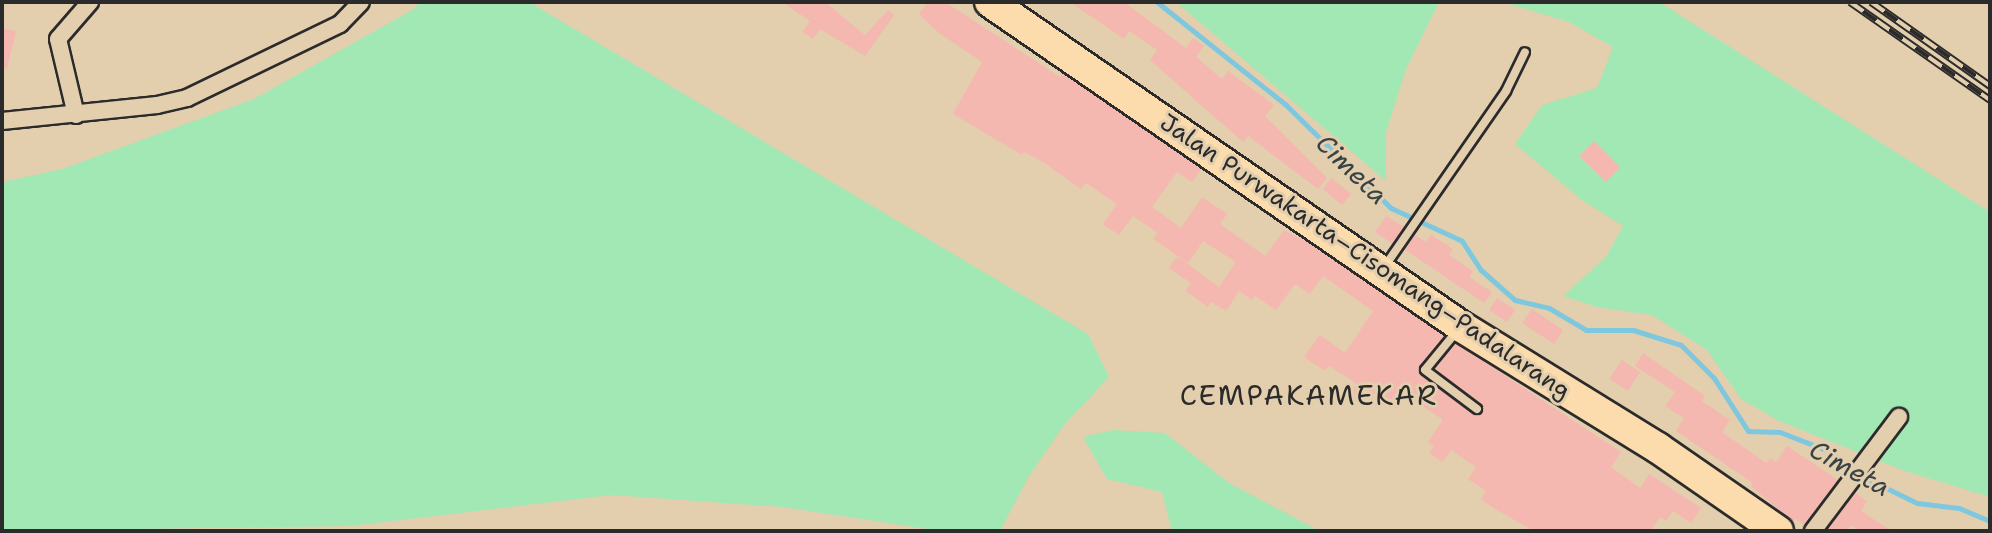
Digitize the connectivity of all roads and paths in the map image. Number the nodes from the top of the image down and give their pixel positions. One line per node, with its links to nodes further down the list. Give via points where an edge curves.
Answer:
1 (90, 2): 5 (street, via 58,39)
2 (361, 2): 5 (street, via 340,24 187,98)
3 (990, 2): 7 (highway, Jalan Purwakarta–Cisomang–Padalarang)
4 (1525, 52): 7 (lane, via 1506,91)
5 (76, 115): 6 (street)
6 (2, 121)
7 (1381, 272): 8 (highway, Jalan Purwakarta–Cisomang–Padalarang)
8 (1462, 327): 9 (lane, via 1425,370); 11 (highway, Jalan Purwakarta–Cisomang–Padalarang, via 1658,448)
9 (1477, 409)
10 (1899, 417): 12 (street)
11 (1779, 531)
12 (1813, 531)

